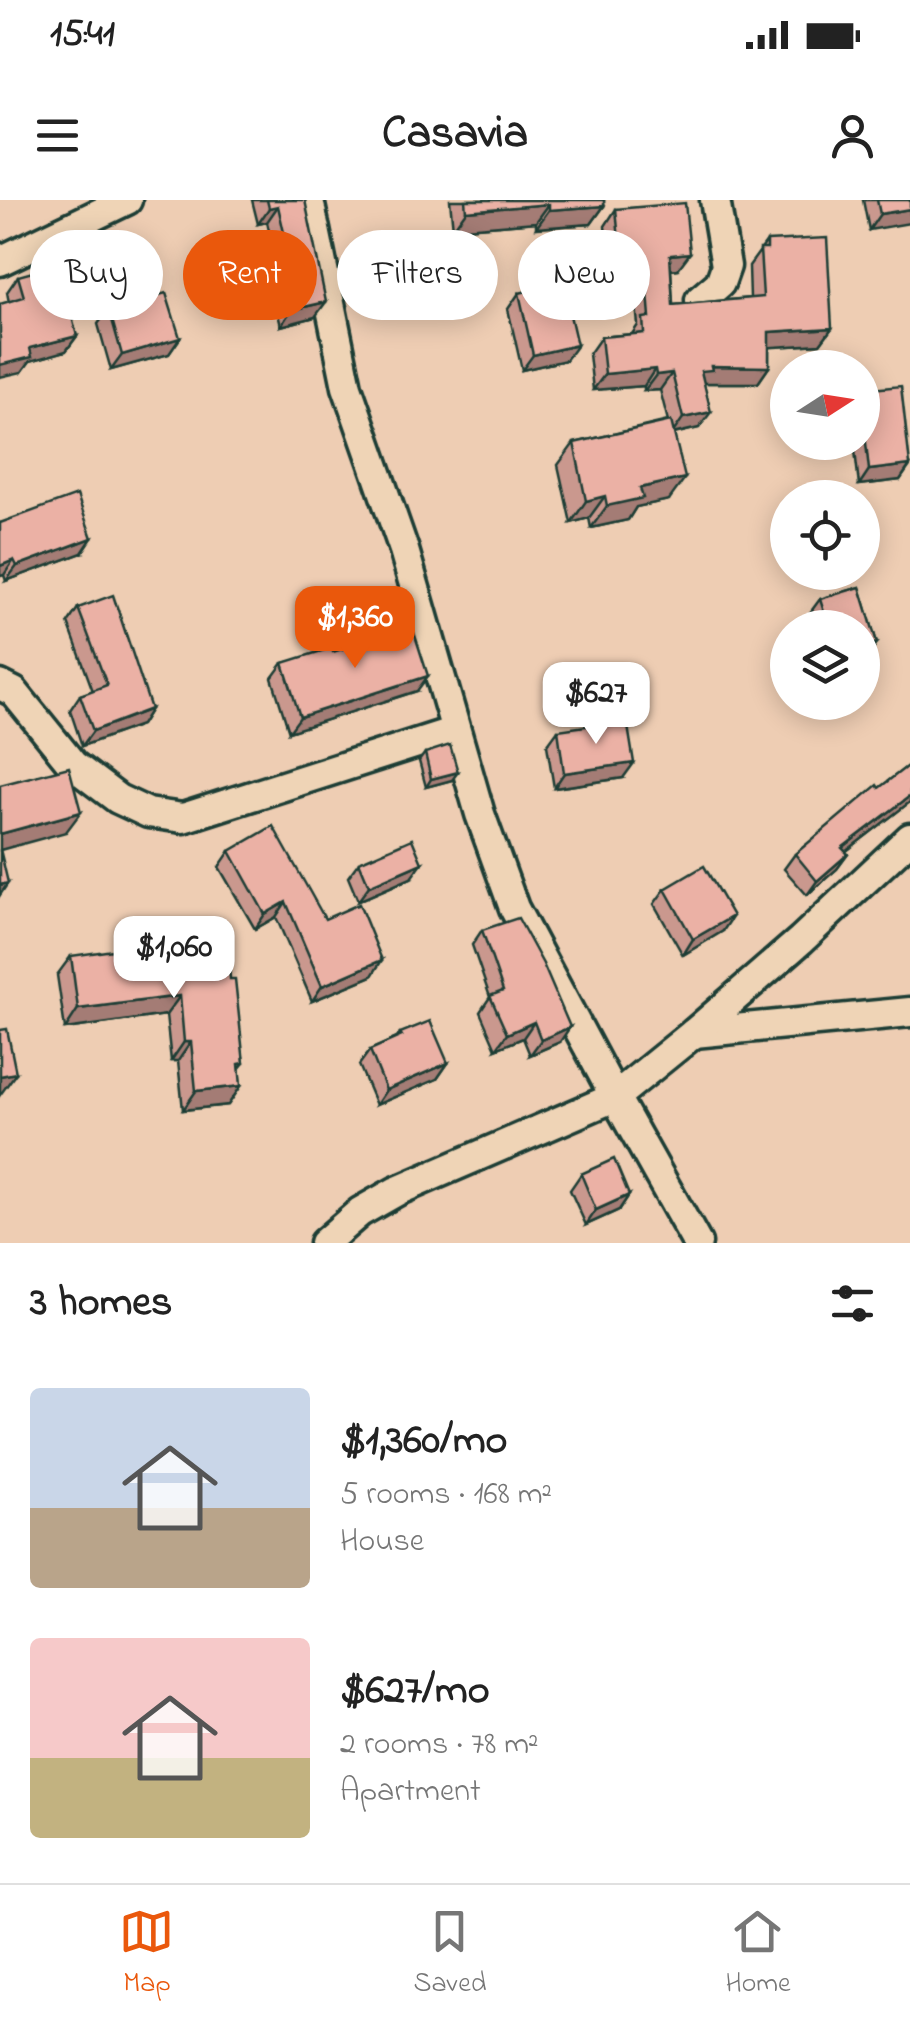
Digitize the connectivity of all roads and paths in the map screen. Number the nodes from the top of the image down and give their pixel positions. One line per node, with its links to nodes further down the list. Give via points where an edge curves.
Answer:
1 (127, 200): 4 (street)
2 (309, 200): 7 (street, via 347,388 404,550)
3 (715, 200): 5 (street, via 726,266)
4 (0, 262)
5 (700, 300)
6 (0, 685): 7 (street, via 14,692 73,765 118,799 148,813 183,818)
7 (455, 731): 11 (street, via 514,908)
8 (910, 838): 10 (street)
9 (910, 1012): 10 (street)
10 (694, 1033): 11 (street)
11 (615, 1097): 12 (street, via 397,1191); 13 (street)
12 (324, 1243)
13 (697, 1243)

